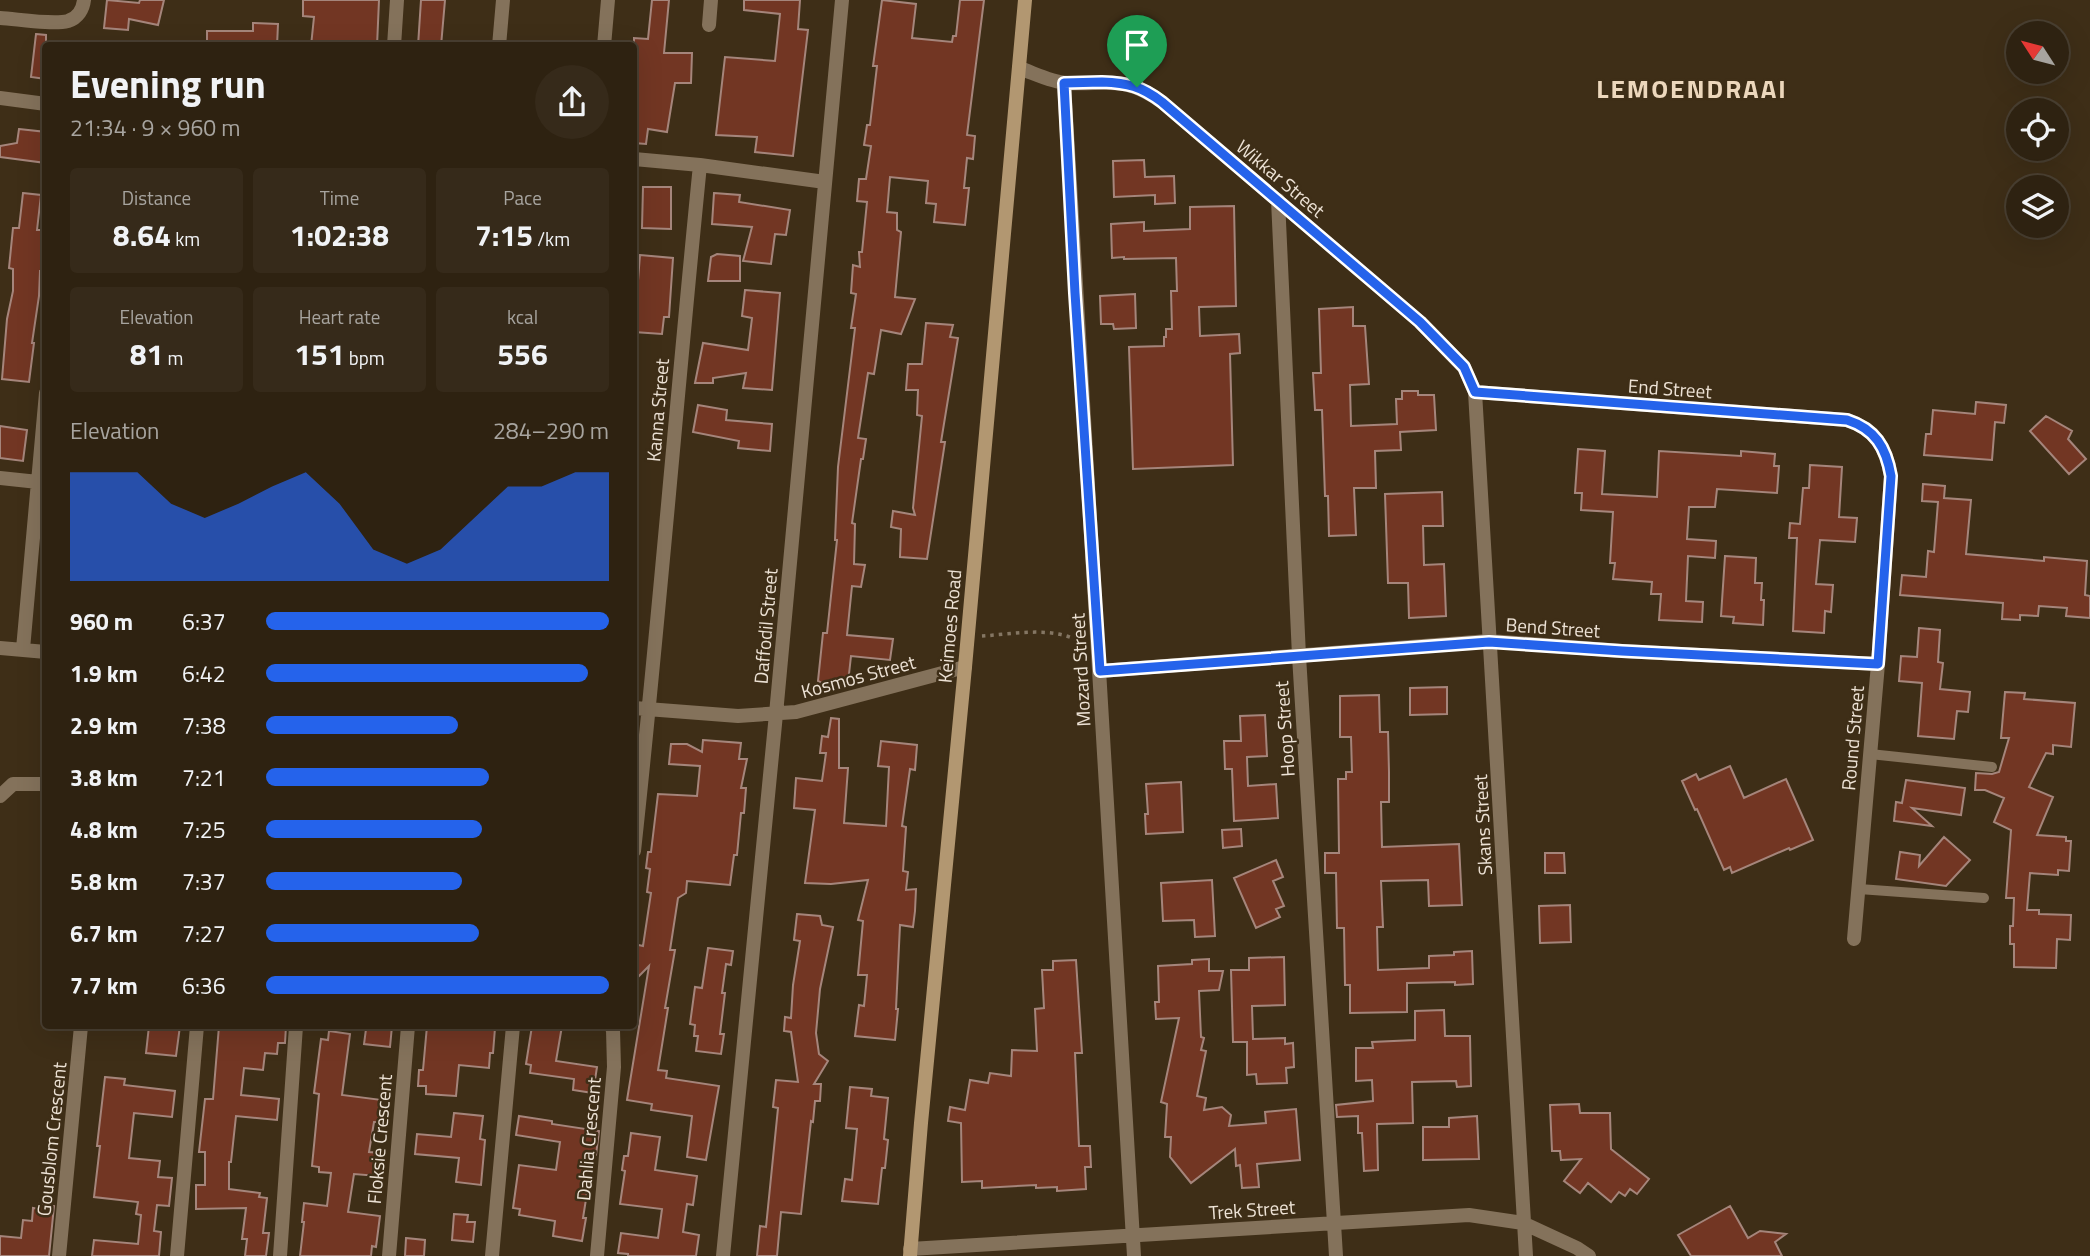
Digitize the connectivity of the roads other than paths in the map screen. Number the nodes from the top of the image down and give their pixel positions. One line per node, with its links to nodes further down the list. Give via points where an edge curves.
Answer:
1 (84, 0): 8 (street, via 79,14 69,21)
2 (397, 0): 10 (street)
3 (503, 0): 11 (street)
4 (608, 0): 12 (street)
5 (711, 0): 9 (street)
6 (842, 0): 19 (street, Daffodil Street)
7 (1025, 0): 13 (street, Keimoes Road)
8 (0, 18)
9 (709, 25)
10 (394, 42)
11 (499, 42)
12 (604, 42)
13 (1019, 68): 14 (street, Wikkar Street); 33 (street, Keimoes Road)
14 (1064, 83): 20 (street, Wikkar Street, via 1128,83 1148,92); 31 (street, Mozard Street)
15 (0, 98): 16 (street)
16 (42, 103)
17 (637, 159): 18 (street)
18 (700, 165): 19 (street); 35 (street, Kanna Street)
19 (825, 181): 36 (street, Daffodil Street)
20 (1278, 200): 21 (street, Wikkar Street, via 1447,348 1464,367); 30 (street, Hoop Street)
21 (1475, 392): 22 (street, End Street, via 1847,420); 26 (street, Skans Street)
22 (1862, 425): 32 (street, Round Street, via 1888,455 1891,476)
23 (42, 438): 25 (street)
24 (0, 478): 25 (street)
25 (38, 482): 28 (street)
26 (1489, 642): 30 (street, Bend Street); 32 (street, Bend Street); 52 (street, Skans Street)
27 (0, 648): 28 (street)
28 (23, 649): 29 (street)
29 (42, 651)
30 (1299, 656): 31 (street, Bend Street); 51 (street, Hoop Street)
31 (1100, 663): 53 (street, Mozard Street)
32 (1878, 664): 37 (street, Round Street)
33 (965, 667): 36 (street, Kosmos Street); 54 (street, Keimoes Road)
34 (637, 708): 35 (street, Kosmos Street)
35 (649, 709): 36 (street, Kosmos Street); 41 (street, Kanna Street)
36 (776, 714): 61 (street, Daffodil Street)
37 (1870, 754): 38 (lane); 42 (street, Round Street)
38 (1992, 767)
39 (42, 784): 40 (street, via 13,784)
40 (0, 796)
41 (637, 823)
42 (1858, 889): 43 (lane); 44 (street, Round Street)
43 (1984, 898)
44 (1854, 939)
45 (81, 1029): 55 (street, Gousblom Crescent)
46 (197, 1029): 56 (street)
47 (296, 1029): 57 (street)
48 (408, 1029): 58 (street, Floksie Crescent)
49 (513, 1029): 59 (street)
50 (612, 1029): 60 (street, Dahlia Crescent, via 614,1067)
51 (1334, 1222): 52 (street, Trek Street, via 1469,1215); 53 (street, Trek Street); 63 (street, Hoop Street)
52 (1524, 1223): 64 (street, Skans Street); 65 (street, Trek Street)
53 (1132, 1237): 54 (street, Trek Street); 62 (street, Mozard Street)
54 (910, 1252)
55 (59, 1256)
56 (177, 1256)
57 (280, 1256)
58 (389, 1256)
59 (492, 1256)
60 (597, 1256)
61 (723, 1256)
62 (1134, 1256)
63 (1336, 1256)
64 (1526, 1256)
65 (1589, 1256)

